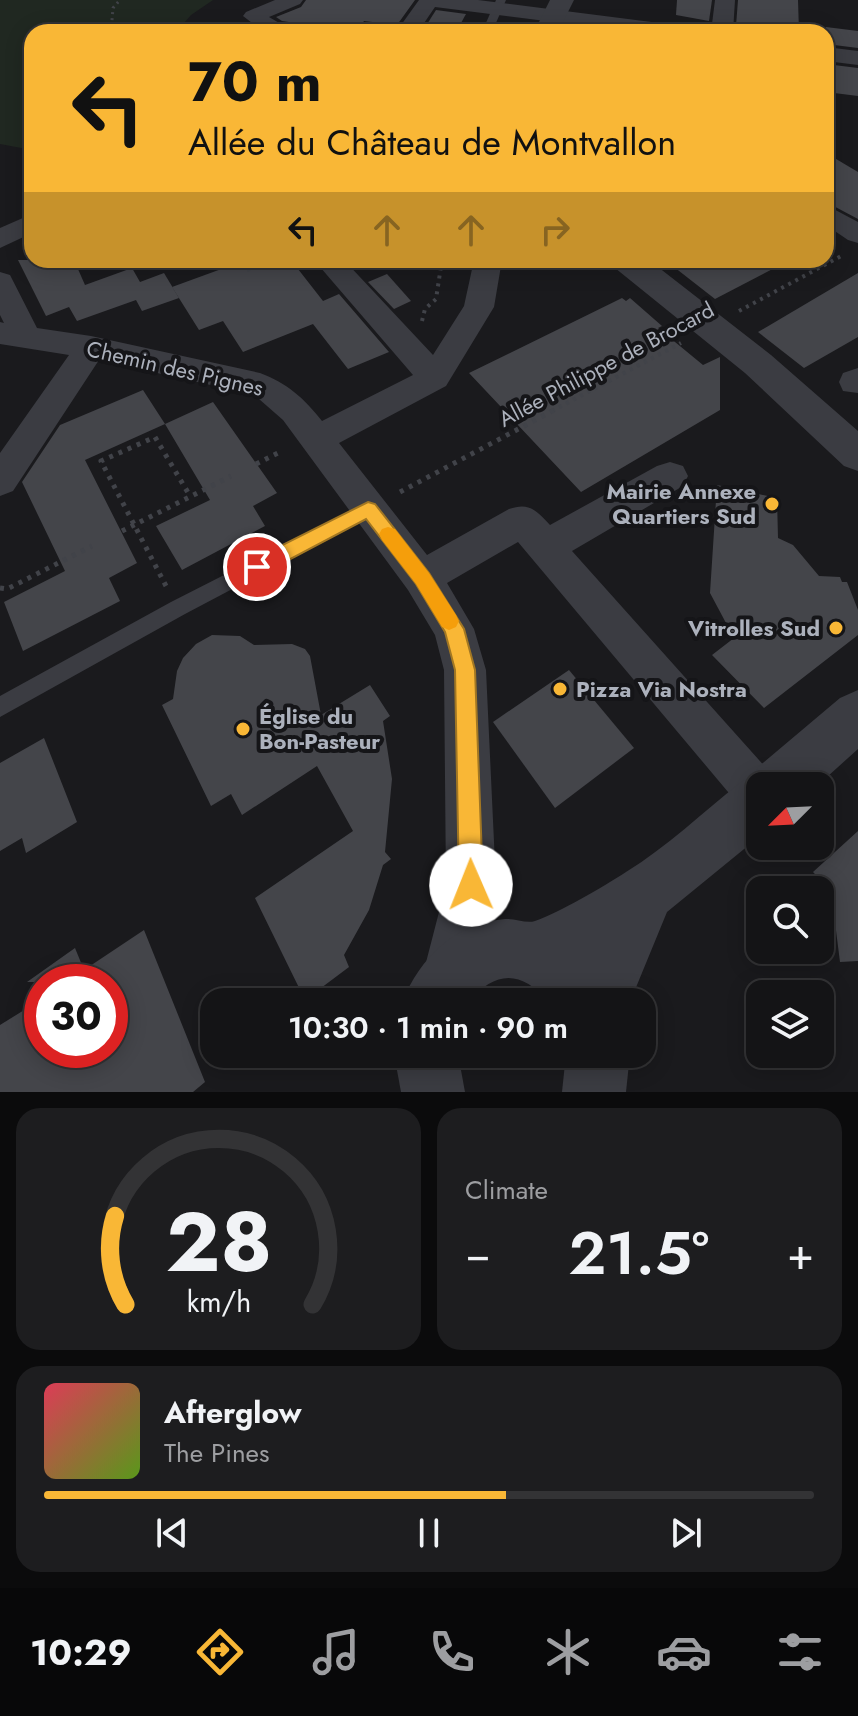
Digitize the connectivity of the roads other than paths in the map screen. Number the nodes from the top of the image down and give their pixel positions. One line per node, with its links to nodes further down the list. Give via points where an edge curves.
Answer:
1 (293, 0): 6 (street, via 253,16)
2 (429, 0): 4 (street); 7 (street)
3 (725, 0): 10 (street)
4 (499, 5): 5 (street); 8 (lane)
5 (554, 16): 9 (street)
6 (266, 24)
7 (412, 24)
8 (491, 24)
9 (618, 24)
10 (723, 24)
11 (834, 55): 12 (street)
12 (858, 58)
13 (834, 223): 16 (street)
14 (24, 226): 15 (street)
15 (0, 239)
16 (851, 244)
17 (335, 268): 24 (street)
18 (486, 268): 24 (street, via 479,307)
19 (637, 268): 23 (street)
20 (0, 282): 21 (street)
21 (13, 336): 22 (street, Chemin des Pignes)
22 (91, 347): 26 (street, Chemin des Pignes, via 271,390); 29 (street)
23 (758, 364): 25 (street, via 793,383); 27 (street)
24 (424, 366): 26 (street)
25 (858, 436)
26 (317, 439): 30 (street, Chemin des Pignes)
27 (858, 455)
28 (670, 476): 31 (street)
29 (0, 481)
30 (368, 509): 32 (street, Chemin des Pignes); 33 (lane)
31 (545, 547): 32 (street, via 522,520); 36 (street)
32 (422, 578): 38 (street, Chemin des Pignes, via 454,629 465,670)
33 (0, 707)
34 (858, 715): 35 (street)
35 (793, 772)
36 (746, 782)
37 (746, 810): 39 (street)
38 (471, 885): 40 (street); 41 (street, Chemin des Pignes)
39 (647, 892): 40 (street); 43 (street)
40 (526, 950): 41 (street, via 494,948 470,957); 42 (street, via 558,967)
41 (441, 988)
42 (574, 988)
43 (605, 988)
44 (426, 1068): 46 (street)
45 (597, 1068): 47 (street)
46 (433, 1092)
47 (594, 1092)

